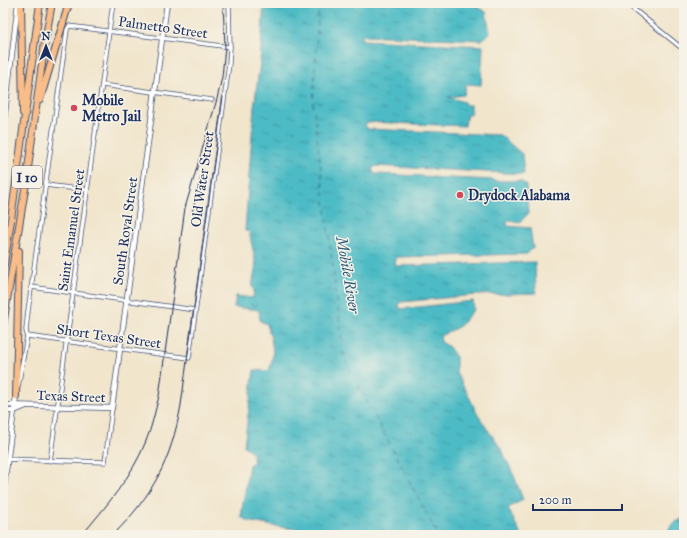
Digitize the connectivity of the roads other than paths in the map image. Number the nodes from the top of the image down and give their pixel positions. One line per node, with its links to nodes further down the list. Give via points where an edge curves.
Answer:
1 (19, 3): 14 (street); 18 (highway, via 22,109)
2 (40, 3): 18 (highway, I 10)
3 (52, 3): 19 (highway, I 10)
4 (68, 3): 19 (highway)
5 (113, 3): 9 (street, Saint Emanuel Street)
6 (167, 3): 10 (street, South Royal Street)
7 (229, 3): 11 (street, Old Water Street)
8 (626, 3): 12 (street)
9 (110, 31): 10 (street, Palmetto Street); 15 (street, Saint Emanuel Street); 21 (street, Palmetto Street, via 69,26 67,30)
10 (162, 38): 11 (street, Palmetto Street); 16 (street, South Royal Street)
11 (230, 47): 30 (street, Old Water Street)
12 (684, 50)
13 (3, 72): 14 (street)
14 (10, 73): 20 (street)
15 (102, 85): 16 (street); 22 (street, Saint Emanuel Street)
16 (155, 92): 17 (street); 29 (street, South Royal Street)
17 (212, 100)
18 (25, 120): 23 (highway, I 10)
19 (34, 122): 24 (highway, I 10)
20 (3, 130)
21 (45, 185): 22 (street); 27 (street)
22 (87, 190): 28 (street, Saint Emanuel Street)
23 (10, 228): 25 (highway); 26 (highway, I 10)
24 (18, 232): 31 (highway, I 10); 36 (highway)
25 (3, 253)
26 (3, 270)
27 (31, 287): 28 (street); 32 (street)
28 (73, 293): 29 (street); 33 (street, Saint Emanuel Street)
29 (127, 300): 30 (street); 34 (street, South Royal Street)
30 (195, 310): 35 (street, Old Water Street)
31 (3, 325)
32 (26, 336): 33 (street, Short Texas Street); 36 (street)
33 (67, 341): 34 (street, Short Texas Street); 40 (street, Saint Emanuel Street)
34 (120, 348): 35 (street, Short Texas Street); 41 (street, South Royal Street)
35 (189, 358)
36 (16, 396): 38 (street)
37 (3, 405): 38 (street, Texas Street)
38 (15, 405): 39 (street, Texas Street); 43 (street)
39 (29, 405): 40 (street, Texas Street); 43 (street, Texas Street)
40 (57, 406): 41 (street, Texas Street); 45 (street, Saint Emanuel Street)
41 (112, 408): 45 (street, South Royal Street, via 105,462)
42 (3, 411): 43 (street, Texas Street)
43 (14, 411): 44 (street)
44 (5, 459): 45 (street); 46 (street)
45 (50, 461)
46 (3, 493)

